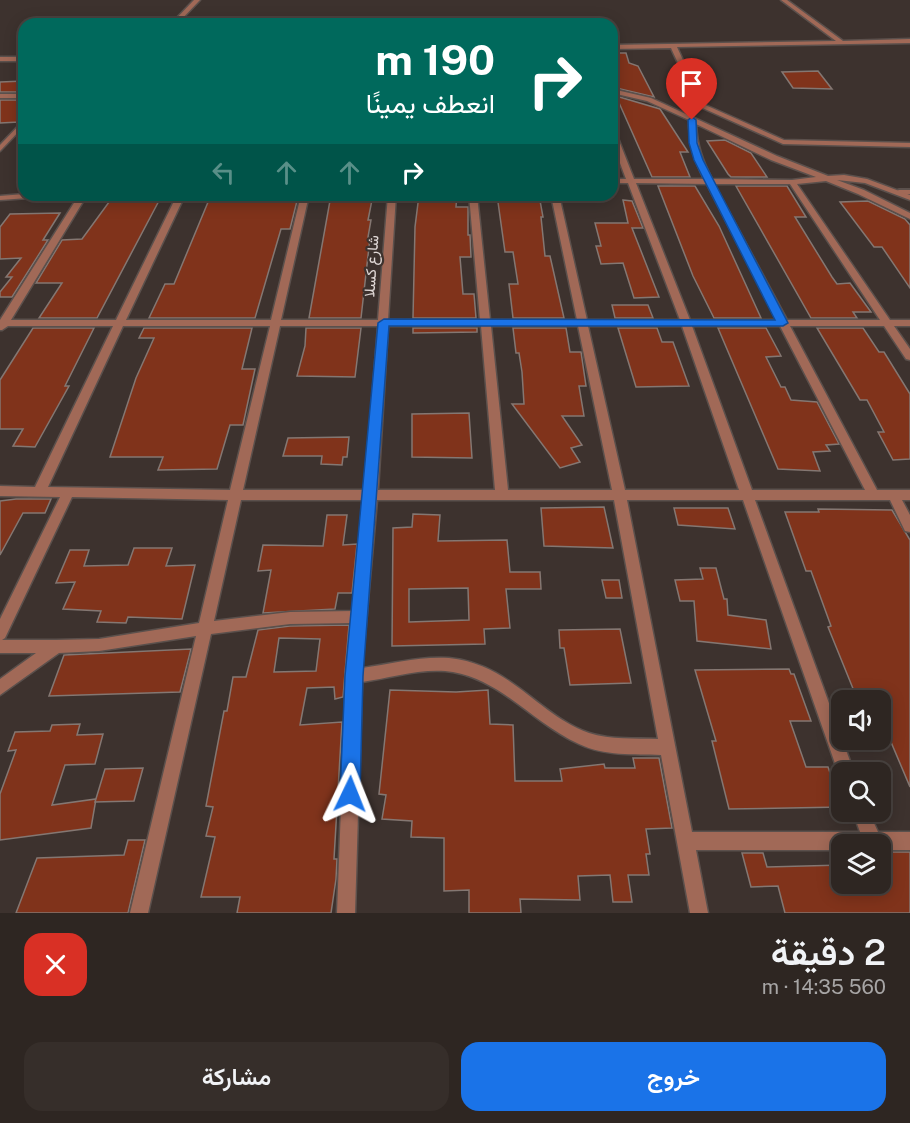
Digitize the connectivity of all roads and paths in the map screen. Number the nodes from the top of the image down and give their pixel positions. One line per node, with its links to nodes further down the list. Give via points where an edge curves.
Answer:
1 (197, 0): 3 (street)
2 (784, 0): 4 (street)
3 (180, 18)
4 (840, 41): 5 (street); 6 (street)
5 (910, 41)
6 (673, 45): 7 (street); 17 (street, via 700,105 771,139 810,145)
7 (618, 47)
8 (18, 58): 9 (street)
9 (0, 59)
10 (618, 92): 13 (street, via 643,96)
11 (0, 96): 12 (street)
12 (18, 96)
13 (692, 120): 20 (street); 23 (street, via 698,160)
14 (18, 129): 16 (street)
15 (0, 136): 16 (street)
16 (12, 136): 19 (street)
17 (910, 145)
18 (618, 147): 22 (street)
19 (0, 149)
20 (825, 178): 24 (street); 25 (street, via 855,178); 36 (street)
21 (618, 181): 22 (street)
22 (632, 181): 23 (street); 42 (street)
23 (710, 181): 24 (street); 43 (street)
24 (792, 182): 44 (street)
25 (899, 192): 26 (lane); 28 (street)
26 (910, 192)
27 (18, 197): 29 (street)
28 (910, 198)
29 (1, 199)
30 (79, 201): 46 (street)
31 (178, 201): 38 (street)
32 (304, 201): 39 (street)
33 (392, 201): 40 (street, شارع كسلا)
34 (474, 201): 41 (street)
35 (556, 201): 37 (street)
36 (910, 216)
37 (584, 322): 41 (street); 42 (street); 57 (street)
38 (121, 323): 39 (street); 46 (street); 49 (street)
39 (277, 323): 40 (street); 51 (street)
40 (384, 323): 41 (street); 54 (street, شارع كسلا)
41 (485, 323): 52 (street)
42 (686, 323): 43 (street); 58 (street)
43 (783, 323): 44 (street); 55 (street)
44 (887, 323): 45 (street); 47 (street)
45 (910, 323)
46 (2, 326)
47 (910, 357)
48 (0, 491): 49 (street)
49 (39, 492): 50 (street)
50 (68, 493): 51 (street); 62 (street)
51 (237, 495): 54 (street); 61 (street)
52 (502, 495): 54 (street); 57 (street)
53 (910, 495): 56 (street)
54 (371, 496): 60 (street, شارع كسلا)
55 (874, 496): 56 (street); 58 (street)
56 (894, 496): 59 (street)
57 (620, 497): 58 (street); 67 (street)
58 (747, 497): 68 (street)
59 (910, 527)
60 (360, 617): 61 (street, via 290,618); 65 (street, شارع كسلا)
61 (206, 628): 64 (street, via 99,645); 73 (street)
62 (0, 634)
63 (0, 646): 64 (street)
64 (56, 646): 66 (street)
65 (354, 676): 67 (street, via 448,665 483,673 510,686 547,716 587,740); 74 (street, شارع كسلا)
66 (0, 688)
67 (667, 748): 71 (street)
68 (842, 762)
69 (831, 840): 71 (street)
70 (891, 840): 72 (street)
71 (686, 841): 75 (street)
72 (910, 841)
73 (139, 913)
74 (346, 913)
75 (699, 913)

